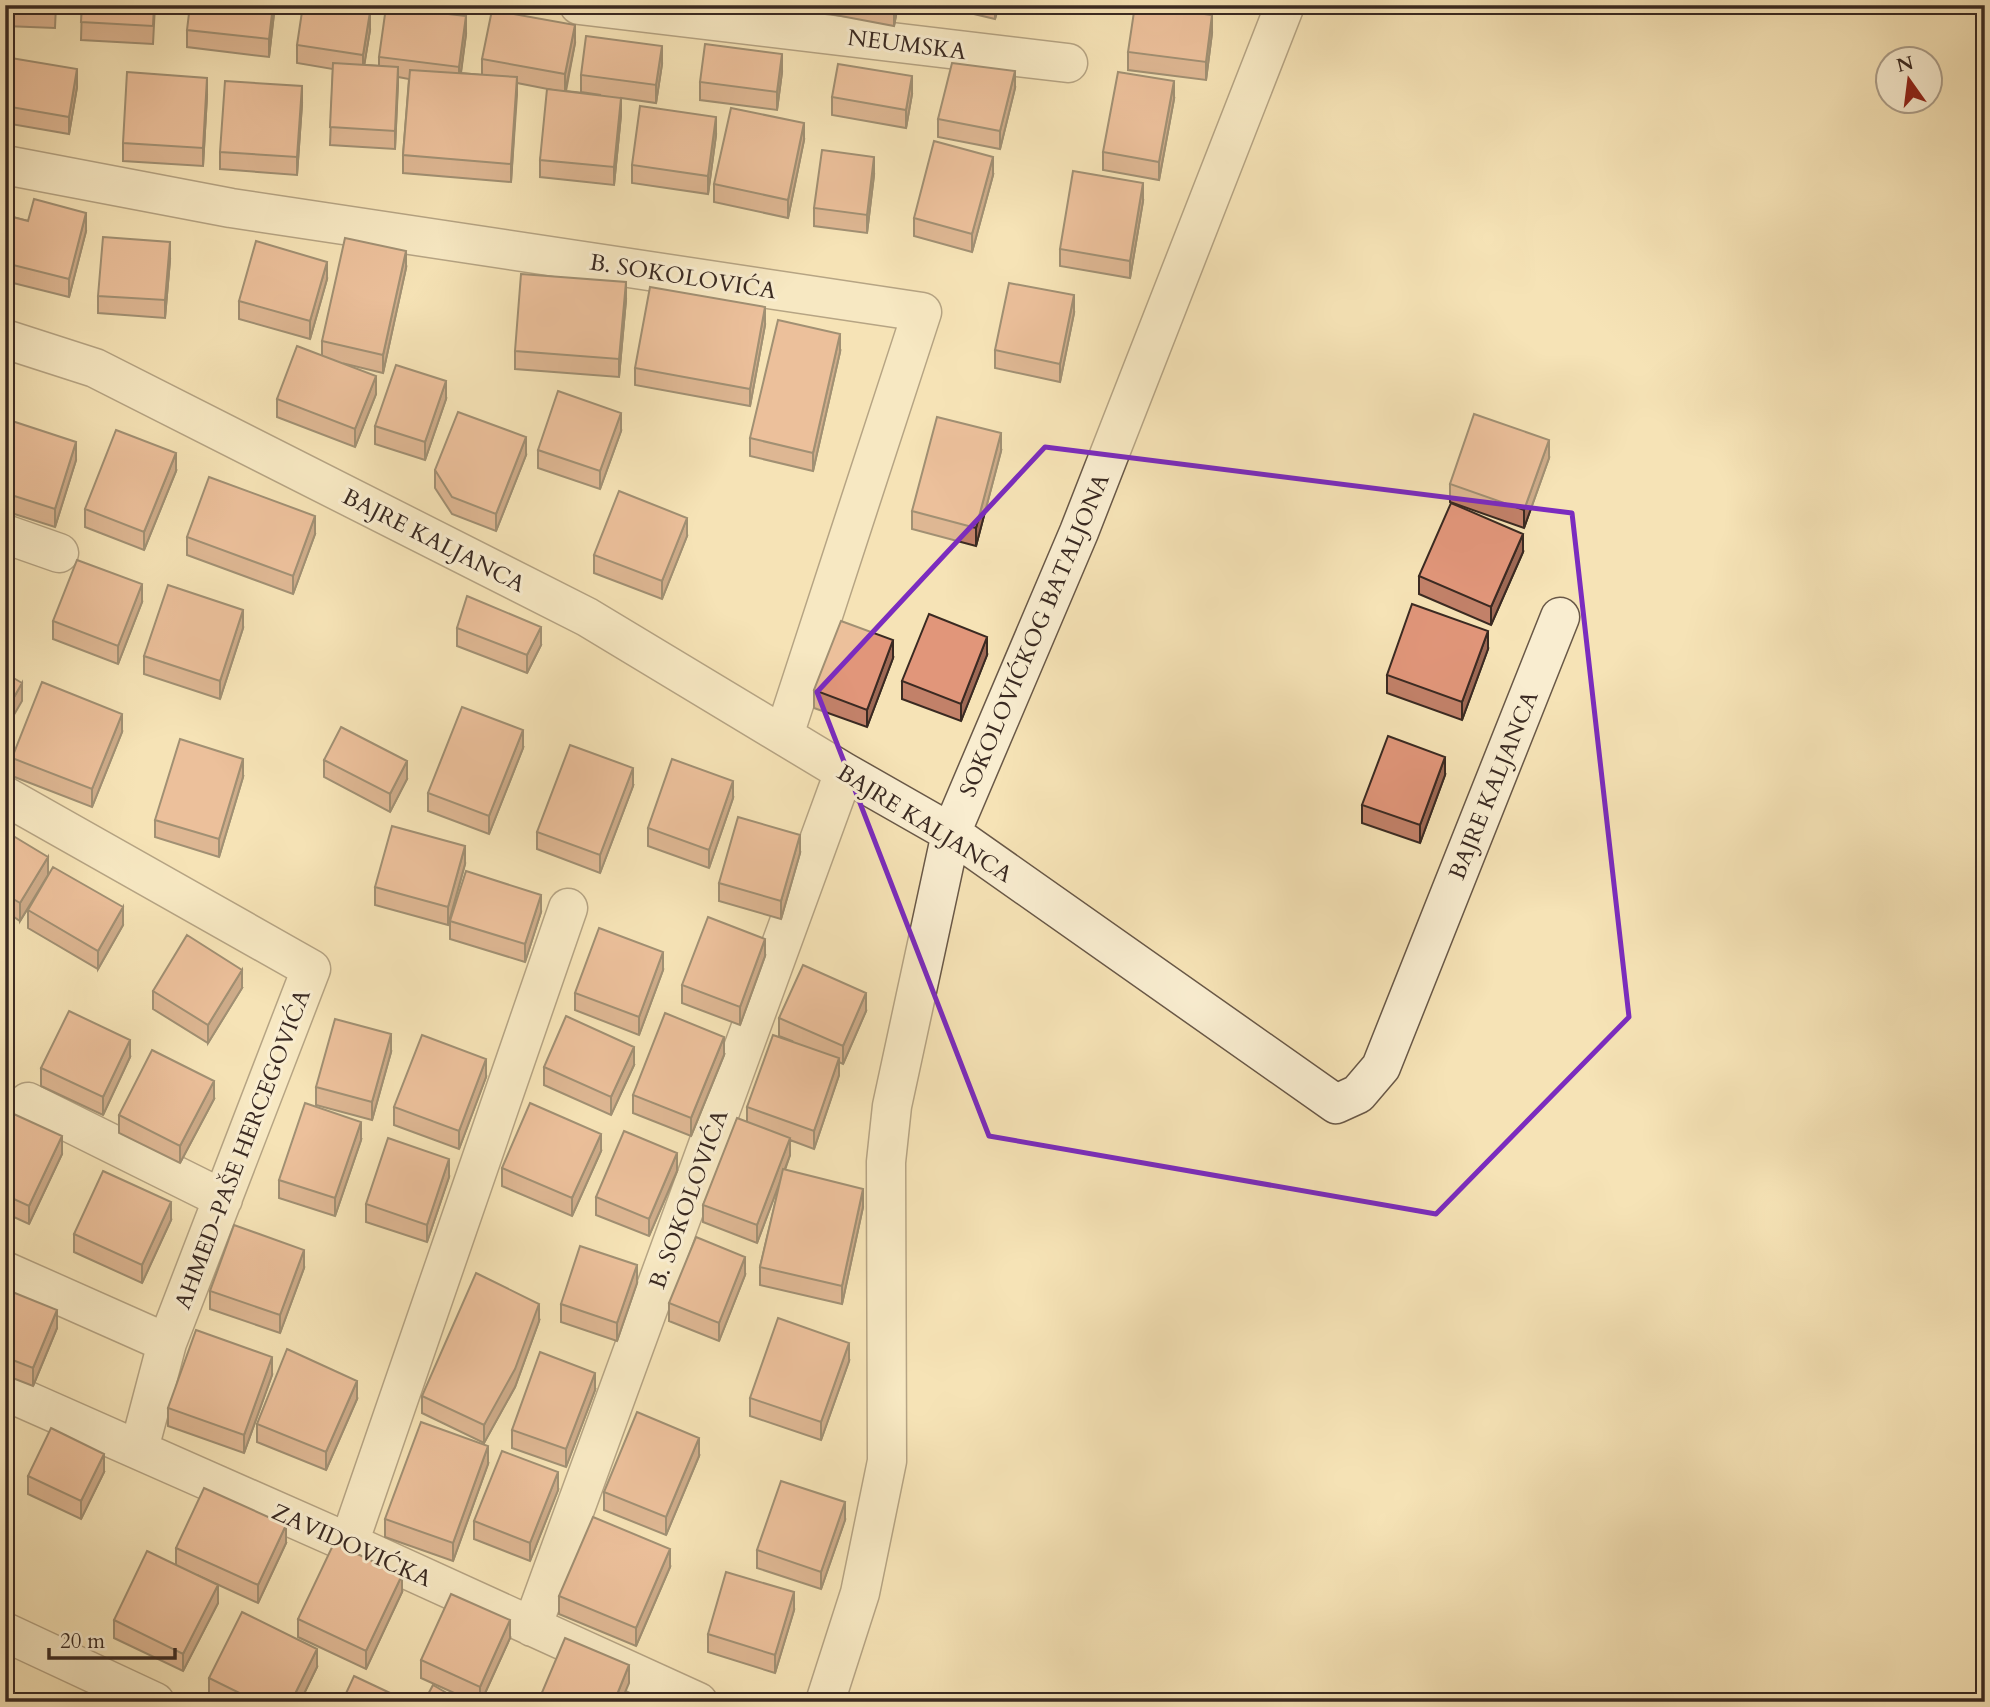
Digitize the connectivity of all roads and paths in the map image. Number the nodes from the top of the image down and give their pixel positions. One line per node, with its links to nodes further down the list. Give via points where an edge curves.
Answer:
1 (579, 5): 3 (street, NEUMSKA)
2 (1285, 5): 12 (street, SOKOLOVIĆKOG BATALJONA, via 1079,532)
3 (1068, 63)
4 (5, 165): 9 (street, B. SOKOLOVIĆA, via 231,208 922,312)
5 (5, 339): 9 (street, BAJRE KALJANCA, via 95,368 587,617)
6 (5, 534): 7 (street)
7 (59, 553)
8 (1560, 617): 12 (street, BAJRE KALJANCA, via 1381,1067 1358,1094 1336,1104)
9 (784, 734): 10 (street, BAJRE KALJANCA)
10 (844, 772): 12 (street, BAJRE KALJANCA); 21 (street, B. SOKOLOVIĆA)
11 (5, 796): 15 (street, AHMED-PAŠE HERCEGOVIĆA, via 311,969)
12 (951, 833): 25 (street, SOKOLOVIĆKOG BATALJONA, via 904,1043 886,1163 887,1461 860,1593)
13 (568, 908): 20 (street)
14 (28, 1102): 15 (street)
15 (223, 1199): 17 (street, AHMED-PAŠE HERCEGOVIĆA)
16 (5, 1271): 17 (street)
17 (167, 1343): 19 (street, AHMED-PAŠE HERCEGOVIĆA)
18 (5, 1391): 19 (street, ZAVIDOVIĆKA)
19 (139, 1449): 20 (street, ZAVIDOVIĆKA)
20 (349, 1543): 21 (street, ZAVIDOVIĆKA)
21 (532, 1627): 24 (street, ZAVIDOVIĆKA)
22 (5, 1632): 23 (street)
23 (155, 1702)
24 (698, 1702)
25 (824, 1702)

